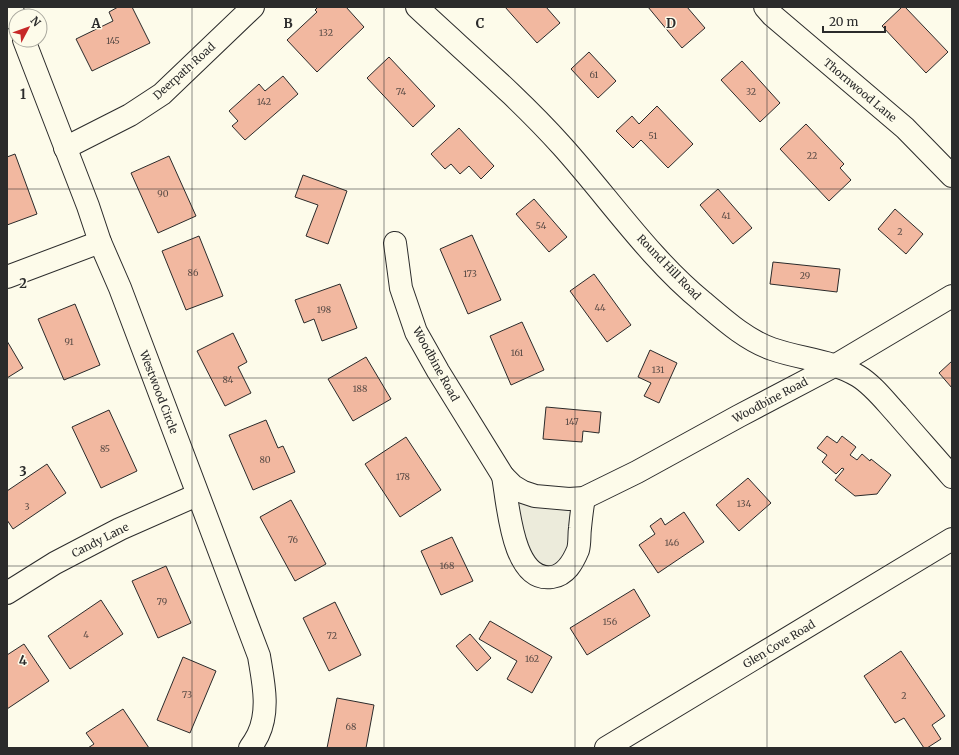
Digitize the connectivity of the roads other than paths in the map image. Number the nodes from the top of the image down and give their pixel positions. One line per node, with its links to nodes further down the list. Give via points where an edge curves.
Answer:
1 (253, 7): 5 (street, Deerpath Road, via 162,94 130,115)
2 (418, 7): 11 (street, Round Hill Road, via 546,130 655,255 701,301 748,337 770,349)
3 (765, 7): 6 (street, Thornwood Lane, via 905,128)
4 (27, 48): 5 (street, Westwood Circle)
5 (65, 148): 7 (street, Westwood Circle)
6 (952, 176)
7 (100, 242): 9 (street); 14 (street, Westwood Circle, via 120,288)
8 (395, 242): 12 (street, Woodbine Road, via 401,288 416,332)
9 (7, 277)
10 (952, 296): 11 (street, Woodbine Road)
11 (836, 365): 13 (street, Round Hill Road, via 859,376 878,393); 15 (street, Woodbine Road)
12 (503, 476): 15 (street, Woodbine Road, via 523,492 535,496); 15 (street, Woodbine Road, via 515,544 522,559 534,574 545,578 559,576 568,568 578,548)
13 (952, 477)
14 (197, 495): 17 (street, Candy Lane, via 55,563); 18 (street, Westwood Circle, via 259,656 265,695 263,720 259,734)
15 (584, 498)
16 (952, 539): 19 (street, Glen Cove Road)
17 (7, 593)
18 (250, 748)
19 (606, 748)

